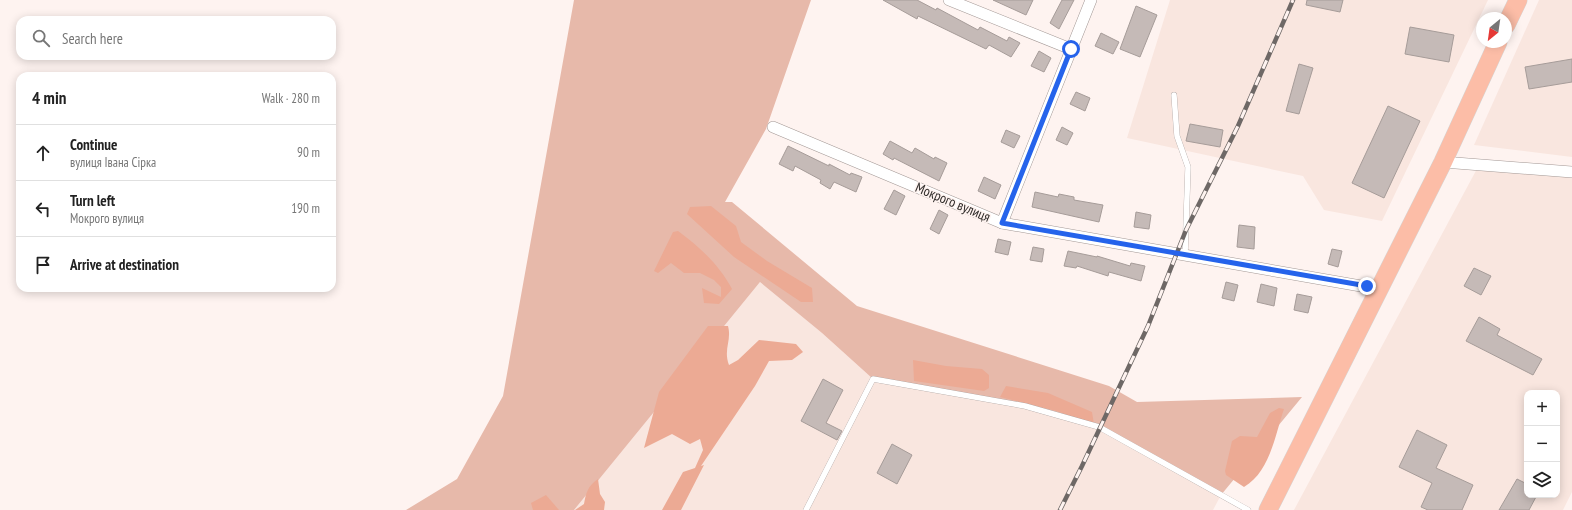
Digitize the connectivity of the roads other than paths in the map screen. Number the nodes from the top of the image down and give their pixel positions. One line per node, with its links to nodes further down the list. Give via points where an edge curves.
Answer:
1 (949, 0): 6 (street)
2 (1091, 0): 6 (street)
3 (1518, 0): 4 (main road)
4 (1512, 12)
5 (1495, 48): 9 (main road)
6 (1071, 49): 11 (street)
7 (1174, 95): 12 (lane, via 1177,136 1188,167)
8 (773, 127): 11 (street, Мокрого вулиця)
9 (1443, 162): 10 (street); 13 (main road)
10 (1572, 172)
11 (1002, 223): 12 (street, Мокрого вулиця)
12 (1185, 254): 13 (street, Мокрого вулиця)
13 (1378, 288): 16 (main road)
14 (806, 510): 15 (lane, via 873,379 1025,406 1098,428)
15 (1248, 510)
16 (1268, 510)

